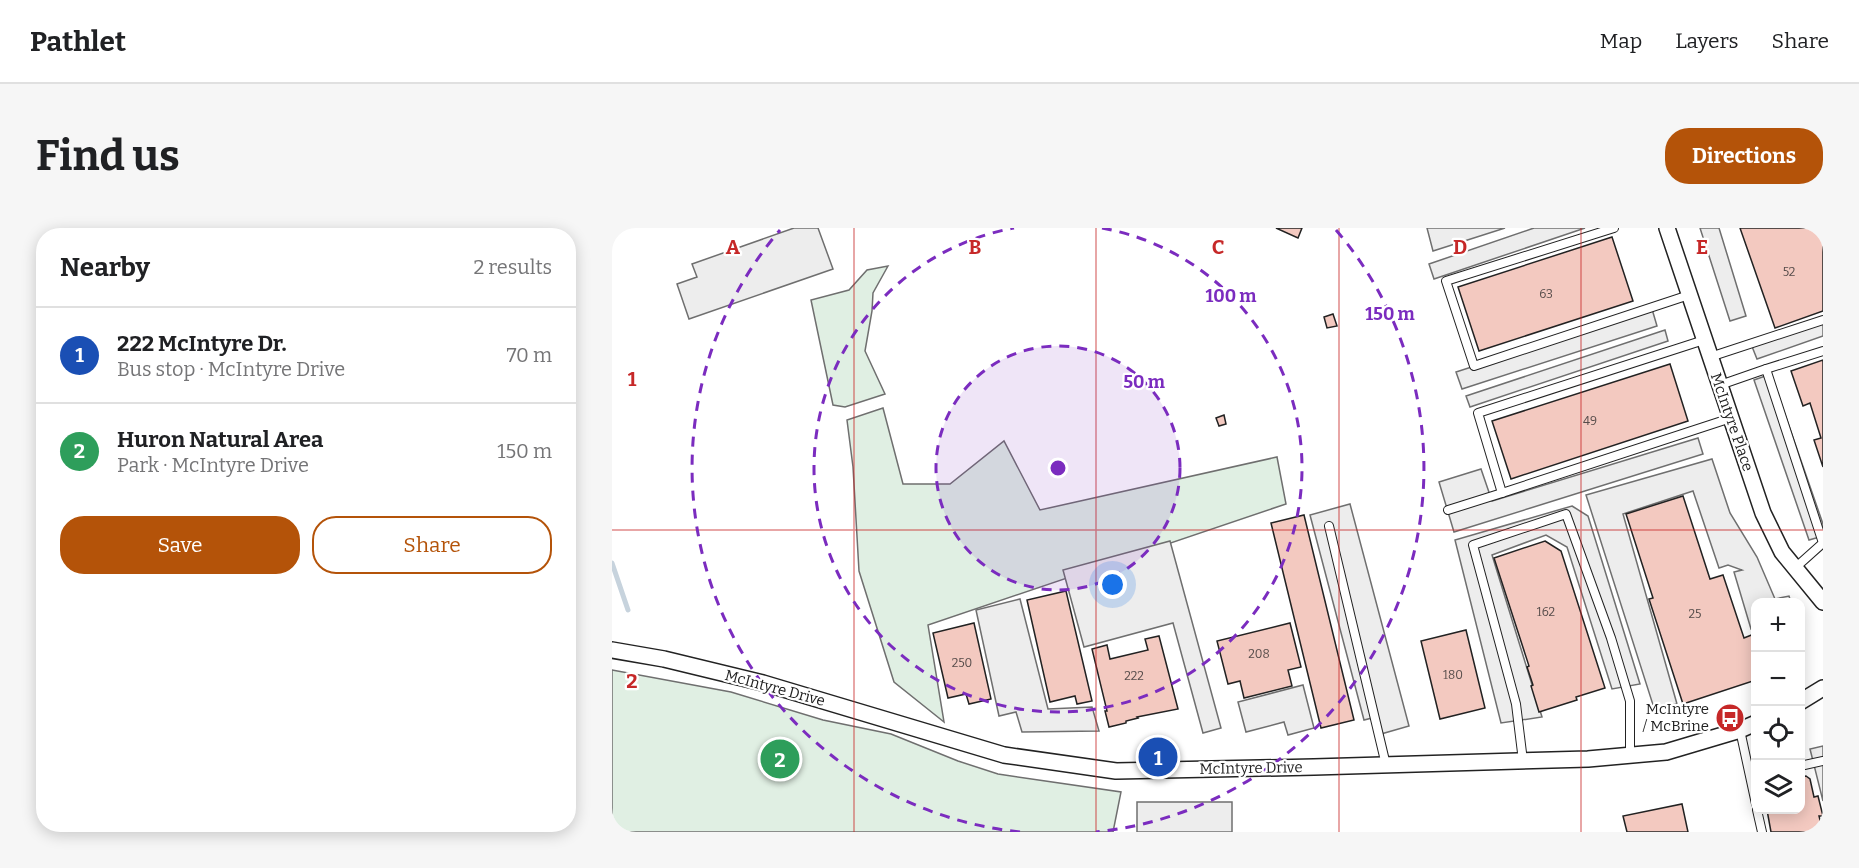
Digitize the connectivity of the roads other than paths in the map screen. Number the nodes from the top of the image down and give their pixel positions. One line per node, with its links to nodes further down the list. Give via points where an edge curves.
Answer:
1 (1614, 228): 3 (lane, via 1446,281 1474,366)
2 (1667, 228): 3 (street, McIntyre Place)
3 (1689, 295): 5 (street, McIntyre Place)
4 (1823, 320): 7 (lane)
5 (1704, 340): 7 (street, McIntyre Place); 11 (lane, via 1478,413)
6 (1823, 351): 8 (lane)
7 (1710, 357): 9 (street, McIntyre Place)
8 (1766, 369): 9 (lane); 14 (lane)
9 (1720, 385): 10 (street, McIntyre Place)
10 (1731, 418): 11 (lane); 15 (street, McIntyre Place, via 1763,513 1782,552)
11 (1502, 493): 12 (lane)
12 (1448, 510)
13 (1329, 526): 25 (lane)
14 (1823, 543): 15 (lane)
15 (1795, 568): 16 (street, McIntyre Place)
16 (1823, 602)
17 (612, 650): 25 (street, McIntyre Drive, via 763,683 1004,755 1116,771)
18 (1823, 688): 19 (street)
19 (1805, 699)
20 (1751, 725): 21 (street, McIntyre Drive)
21 (1740, 730): 22 (street, McIntyre Drive, via 1666,752); 27 (lane)
22 (1630, 755): 23 (street, McIntyre Drive); 23 (lane, via 1630,701 1566,514 1473,545 1516,704)
23 (1523, 761): 25 (street, McIntyre Drive)
24 (1823, 761): 26 (lane)
25 (1386, 765)
26 (1805, 765)
27 (1751, 772)
28 (1758, 814): 29 (lane)
29 (1762, 832)

